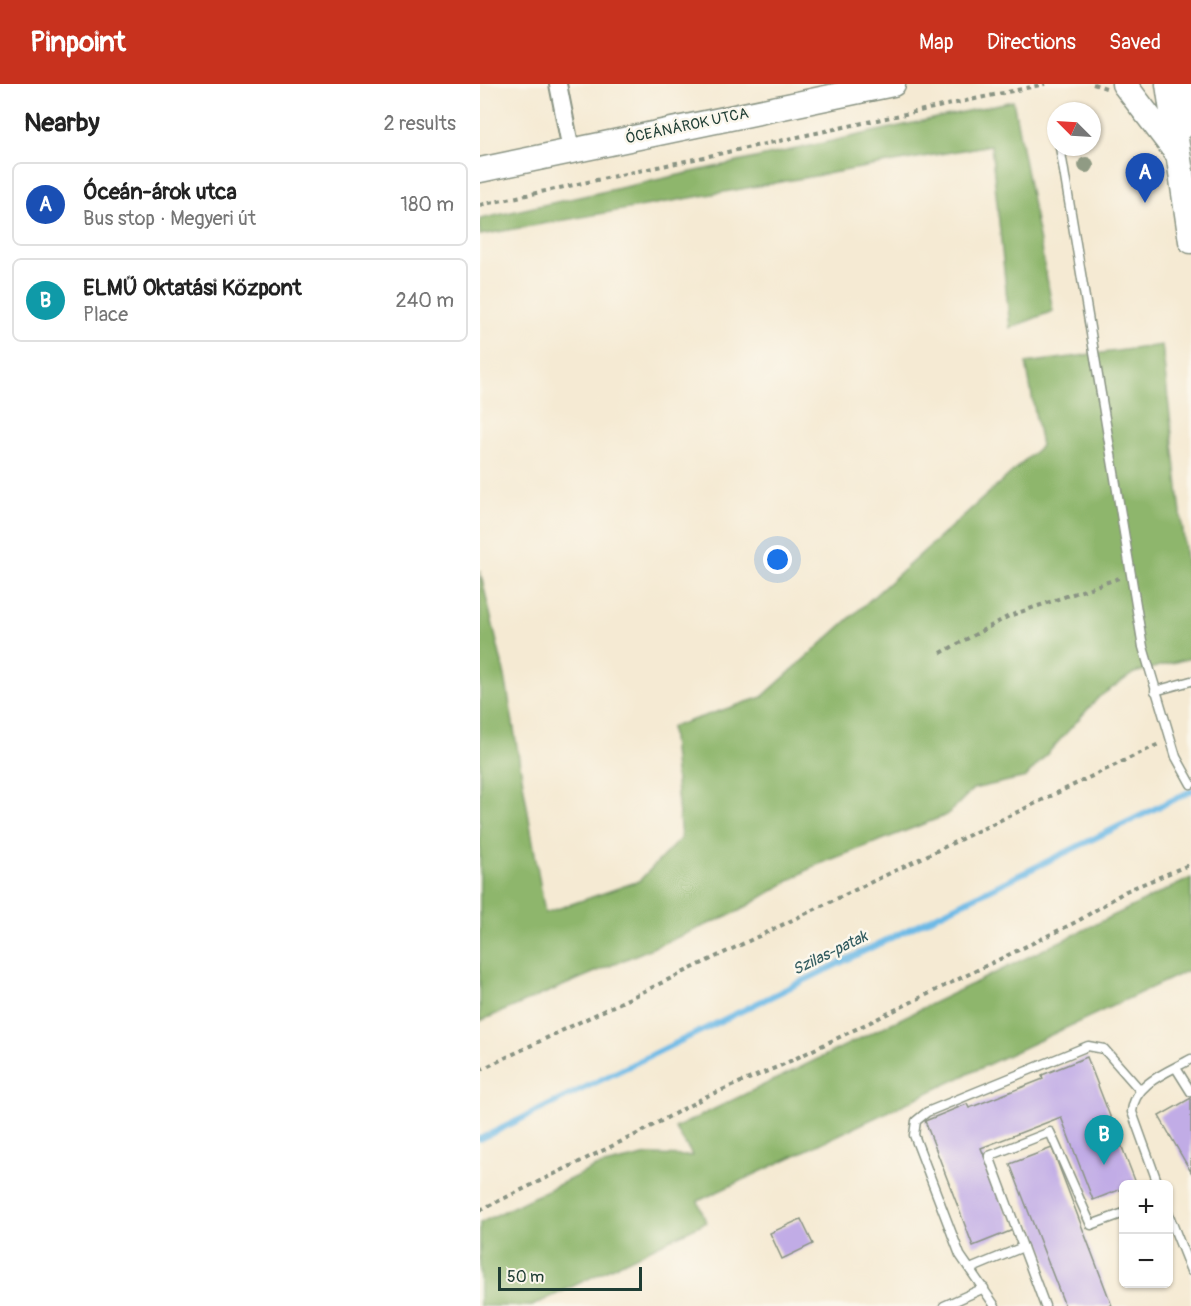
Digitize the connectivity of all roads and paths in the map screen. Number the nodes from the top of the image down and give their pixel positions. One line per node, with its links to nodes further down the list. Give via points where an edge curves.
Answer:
1 (558, 84): 7 (street)
2 (893, 84): 7 (street, ÓCEÁNÁROK UTCA)
3 (1045, 84): 11 (path)
4 (1124, 84): 8 (street)
5 (1168, 84): 8 (street)
6 (1190, 84): 8 (street, via 1183,105)
7 (571, 150): 10 (street, ÓCEÁNÁROK UTCA)
8 (1177, 154): 12 (street)
9 (1061, 156): 13 (lane)
10 (480, 170)
11 (480, 205)
12 (1191, 241)
13 (1130, 574): 14 (path, via 1009,616); 16 (lane)
14 (941, 653)
15 (1191, 681): 16 (lane)
16 (1155, 691): 17 (lane)
17 (1170, 740): 18 (lane); 22 (path)
18 (1191, 784)
19 (1191, 864): 26 (path, via 1126,891 1078,921 780,1066 705,1097)
20 (1191, 1059): 21 (lane)
21 (1176, 1068): 23 (lane); 24 (lane)
22 (480, 1070)
23 (1140, 1090): 25 (lane, via 1132,1101 1131,1112); 30 (lane, via 1104,1049 1088,1046 927,1112 916,1121 915,1135 960,1255)
24 (1191, 1092)
25 (1156, 1180)
26 (480, 1210)
27 (1119, 1215): 29 (lane, via 1091,1225 1050,1132 989,1156)
28 (1173, 1226): 31 (lane)
29 (1023, 1247): 30 (lane); 35 (lane)
30 (970, 1269): 32 (lane)
31 (1191, 1271)
32 (984, 1288): 33 (lane); 34 (lane)
33 (944, 1306)
34 (995, 1306)
35 (1045, 1306)

